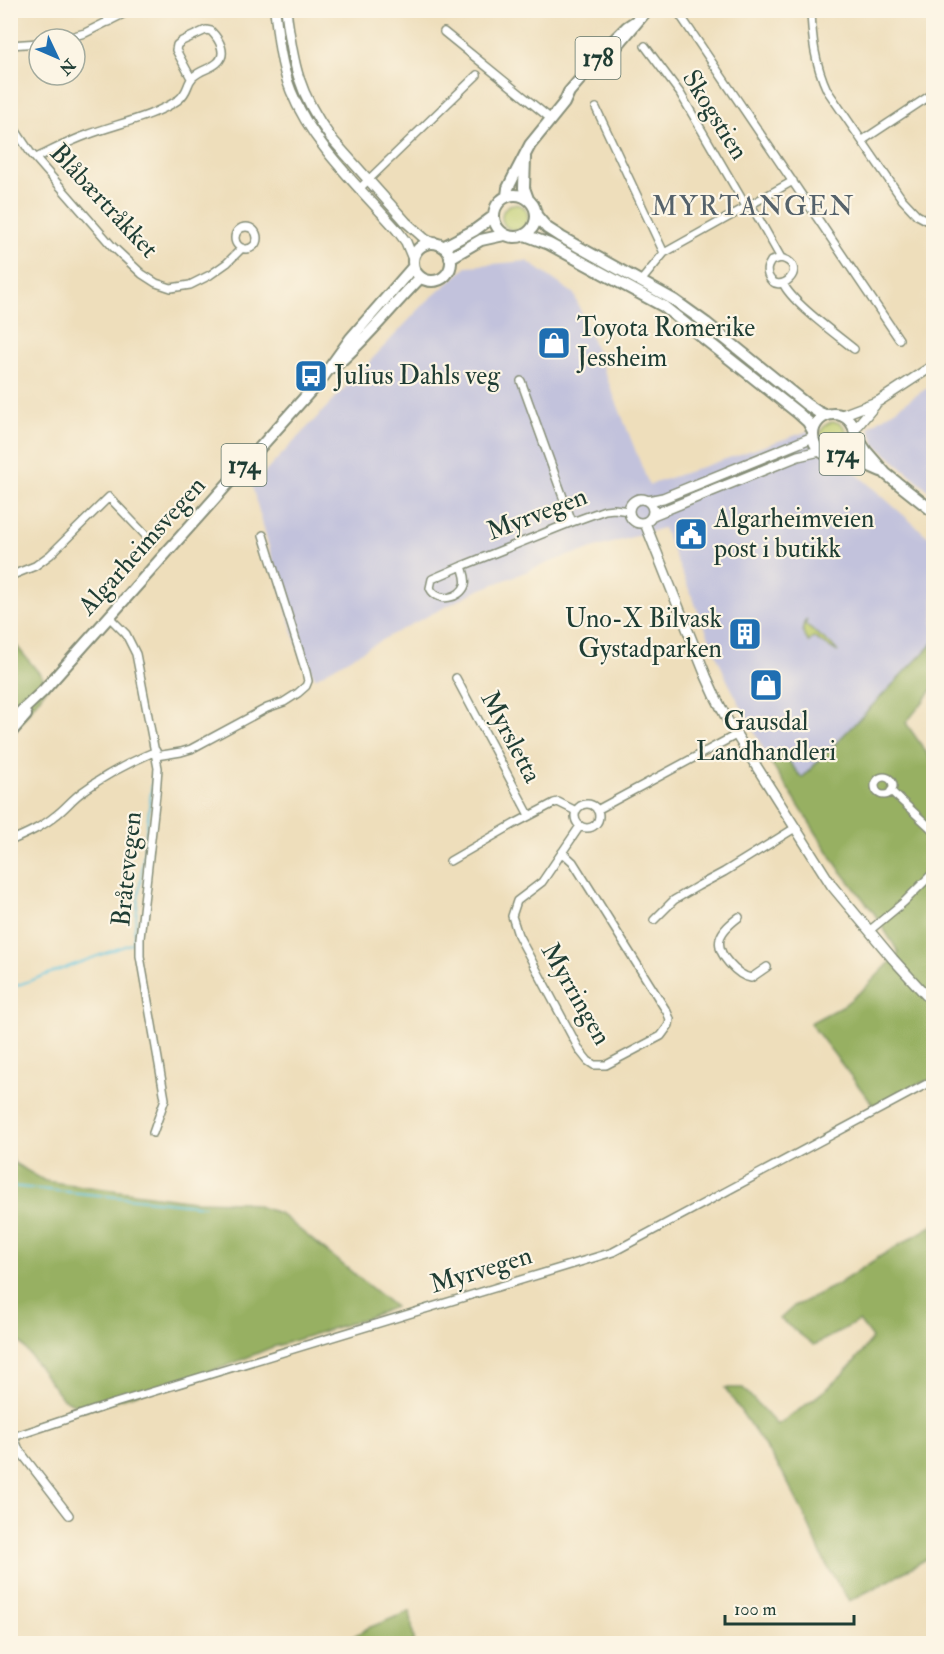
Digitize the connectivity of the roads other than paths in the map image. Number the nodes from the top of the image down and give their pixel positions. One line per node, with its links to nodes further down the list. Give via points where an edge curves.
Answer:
1 (104, 10): 8 (street)
2 (131, 10): 8 (street)
3 (275, 10): 25 (street, via 284,70 300,111)
4 (286, 10): 23 (street, via 295,69 310,107 331,138)
5 (647, 10): 18 (main road, 178)
6 (811, 10): 20 (street, via 821,77)
7 (678, 12): 24 (street)
8 (109, 22): 9 (street)
9 (87, 32)
10 (444, 32): 18 (street)
11 (27, 44): 12 (street)
12 (10, 45)
13 (645, 46): 28 (street, Skogstien, via 680,93)
14 (477, 75): 23 (street)
15 (191, 78): 15 (street, via 222,57 222,49 211,31 177,45); 22 (street, via 187,91 166,107 86,135)
16 (933, 93): 20 (street)
17 (596, 108): 36 (street)
18 (551, 119): 21 (main road, 178)
19 (10, 122): 22 (street, Blåbærtråkket)
20 (863, 140): 31 (street, via 910,207)
21 (525, 157): 26 (main road, 178); 27 (main road, 178, via 524,188)
22 (36, 158): 35 (street, Blåbærtråkket, via 112,246 156,283 171,288 190,285 227,263)
23 (369, 180): 25 (street); 34 (street, via 416,232)
24 (794, 182): 28 (street); 43 (street)
25 (360, 188): 39 (street, via 406,242)
26 (507, 196): 27 (main road); 30 (main road, 174, via 499,202)
27 (528, 200): 29 (main road, 174)
28 (749, 207): 36 (street); 38 (street, Skogstien)
29 (536, 215): 33 (main road, via 533,227); 41 (main road, 174, via 561,237)
30 (494, 216): 32 (main road, via 496,227); 34 (main road, 174, via 475,230)
31 (933, 224)
32 (504, 235): 33 (main road, 174); 37 (main road, 174, via 481,240)
33 (525, 235): 52 (main road, 174, via 663,306 798,413)
34 (438, 245): 37 (main road); 39 (main road, 174, via 419,248)
35 (242, 248)
36 (664, 253): 41 (street)
37 (450, 258): 40 (main road, 174, via 444,277 433,281)
38 (781, 258): 42 (street, via 787,259 793,270 789,281); 42 (street, via 771,261 767,270 772,281)
39 (413, 263): 40 (main road); 46 (main road, Algarheimsvegen / 174)
40 (420, 278): 46 (main road, Algarheimsvegen / 174)
41 (641, 281): 49 (main road, 174, via 706,323)
42 (783, 284): 44 (street, via 789,295)
43 (899, 339)
44 (854, 349)
45 (933, 365): 48 (street)
46 (323, 377): 66 (main road, Algarheimsvegen / 174)
47 (521, 381): 60 (street)
48 (879, 401): 50 (street); 51 (street)
49 (825, 415): 50 (main road, 174); 52 (main road, 174)
50 (842, 415): 51 (main road, 174, via 850,421)
51 (854, 432): 54 (main road, 174, via 851,446); 55 (main road, 174)
52 (813, 434): 53 (main road, 174); 56 (street)
53 (820, 451): 54 (main road, 174, via 831,456); 59 (street, via 798,456)
54 (842, 454): 55 (main road, 174)
55 (886, 474): 58 (main road, 174)
56 (648, 501): 57 (street, via 634,501); 59 (street)
57 (629, 511): 60 (street, Myrvegen, via 605,510); 61 (street, via 634,521)
58 (933, 512)
59 (653, 515): 61 (street)
60 (572, 522): 64 (street, Myrvegen)
61 (645, 523): 71 (street, via 716,698)
62 (262, 535): 72 (street, via 306,672 306,686 284,702 191,749)
63 (152, 542): 65 (street, via 109,497 50,555)
64 (462, 566): 64 (street, Myrvegen, via 466,577 463,589 447,598 435,596 430,588 432,579)
65 (10, 576)
66 (109, 617): 68 (main road, Algarheimsvegen / 174); 72 (street, Bråtevegen, via 126,634 136,654)
67 (456, 678): 76 (street, Myrsletta)
68 (43, 690): 69 (main road, Algarheimsvegen / 174); 70 (main road, Algarheimsvegen / 174)
69 (10, 722)
70 (10, 733)
71 (736, 735): 74 (street); 78 (street)
72 (156, 754): 80 (street, via 100,780 40,827); 90 (street, Bråtevegen, via 158,778 140,938 165,1099)
73 (891, 791): 79 (street)
74 (597, 810): 75 (street, via 587,804); 77 (street, via 595,825)
75 (576, 811): 76 (street, Myrsletta, via 558,802); 77 (street)
76 (530, 815): 82 (street, Myrsletta)
77 (580, 826): 81 (street, Myrringen)
78 (795, 828): 85 (street, via 674,900); 86 (street, via 832,886)
79 (933, 831)
80 (10, 842)
81 (562, 852): 81 (street, Myrringen, via 542,882 517,902 512,916 518,935 580,1051 594,1065 606,1065 661,1036 670,1019 573,862)
82 (450, 861)
83 (933, 872): 86 (street)
84 (739, 917): 87 (street, via 721,936 719,944 724,956 744,977 751,978)
85 (654, 920)
86 (869, 931): 88 (street)
87 (767, 967)
88 (933, 1004)
89 (933, 1080): 91 (street, Myrvegen, via 613,1252)
90 (153, 1133)
91 (12, 1438): 92 (street, Myrvegen)
92 (69, 1515)

